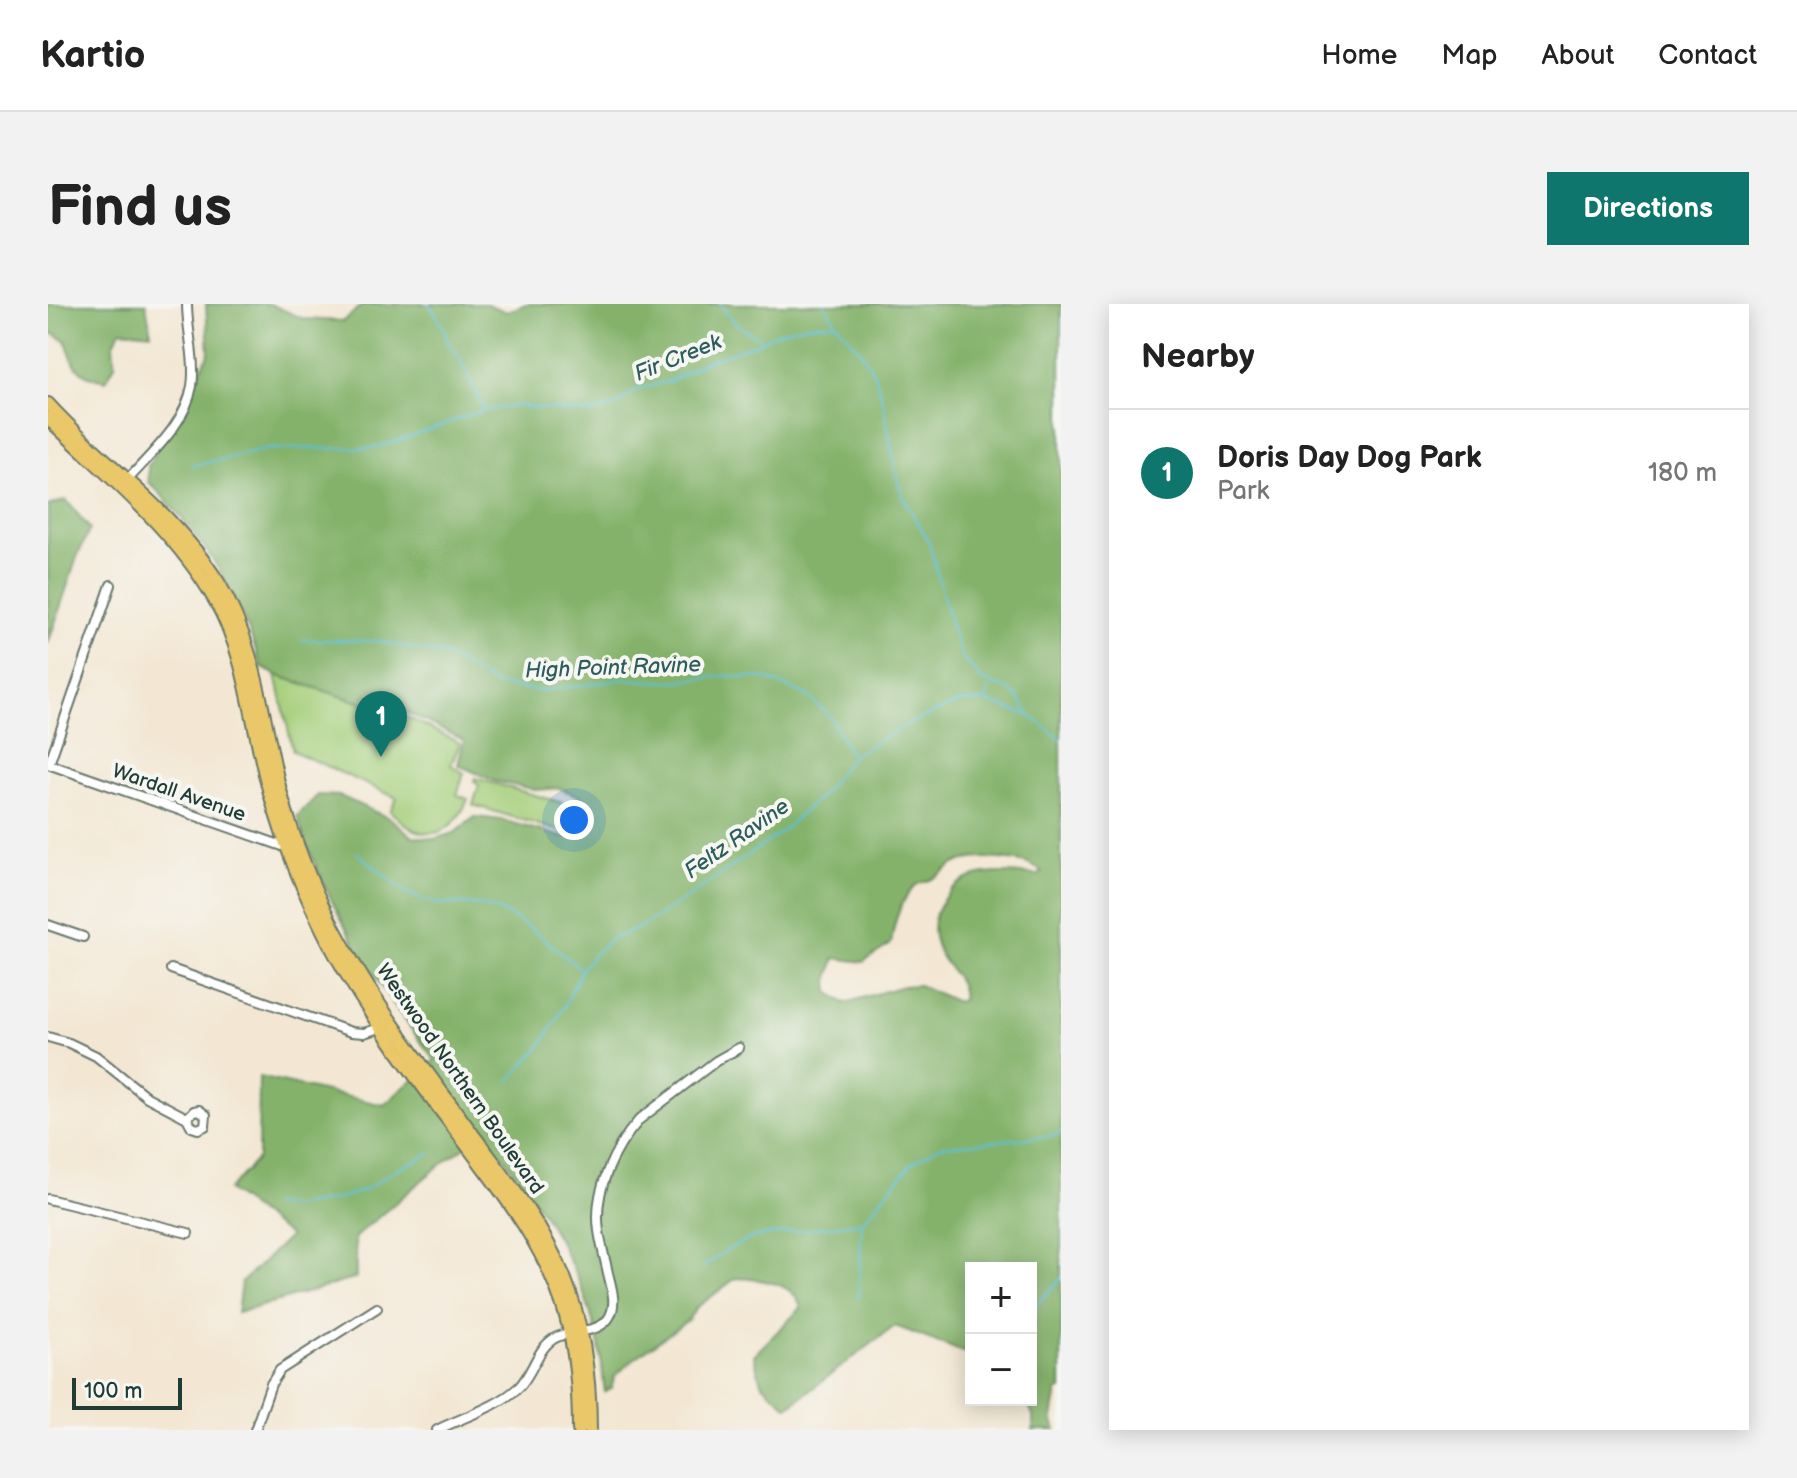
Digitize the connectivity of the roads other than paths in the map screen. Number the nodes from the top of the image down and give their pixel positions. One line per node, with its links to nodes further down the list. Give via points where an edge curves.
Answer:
1 (187, 304): 4 (street, via 192,385 185,409)
2 (48, 404): 4 (main road, Westwood Northern Boulevard)
3 (48, 418): 4 (main road, Westwood Northern Boulevard)
4 (124, 483): 7 (main road, Westwood Northern Boulevard, via 155,504 195,548 240,628)
5 (111, 585): 6 (street)
6 (49, 764): 7 (street, Wardall Avenue)
7 (293, 850): 11 (main road, Westwood Northern Boulevard)
8 (48, 925): 9 (street)
9 (83, 937)
10 (171, 969): 11 (street, via 351,1032)
11 (386, 1026): 18 (main road, Westwood Northern Boulevard, via 532,1216 561,1270)
12 (48, 1037): 14 (street, via 96,1056 147,1097)
13 (739, 1048): 18 (street, via 640,1119 621,1144 598,1203 613,1305 604,1323)
14 (187, 1118)
15 (48, 1199): 16 (street)
16 (188, 1233)
17 (377, 1308): 19 (street, via 280,1370)
18 (576, 1332): 20 (street, via 546,1345 527,1377 506,1397); 21 (main road, Westwood Northern Boulevard); 22 (main road, Westwood Northern Boulevard, via 588,1370)
19 (255, 1430)
20 (437, 1430)
21 (579, 1430)
22 (590, 1430)

